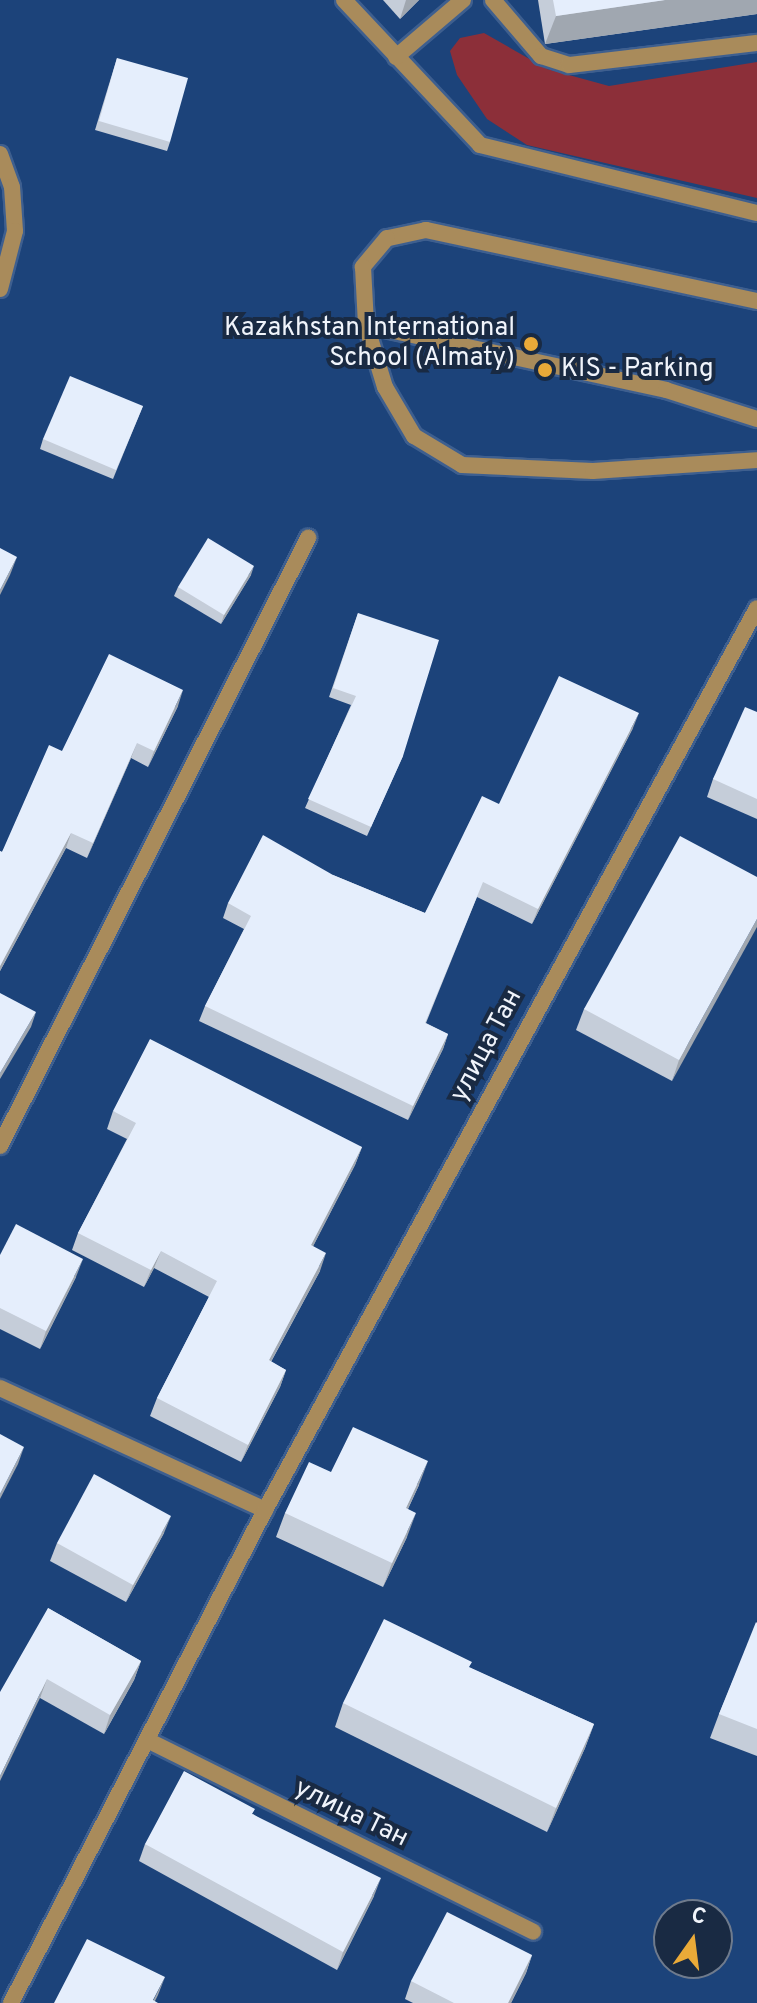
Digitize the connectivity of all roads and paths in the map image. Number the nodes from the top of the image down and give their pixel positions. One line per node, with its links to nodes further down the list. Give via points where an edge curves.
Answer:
1 (344, 0): 5 (street)
2 (463, 0): 5 (street)
3 (493, 0): 4 (street, via 541,56 569,65)
4 (757, 43)
5 (396, 57): 8 (street, via 480,145)
6 (0, 154): 7 (street)
7 (6, 206): 9 (street, via 15,231)
8 (757, 213)
9 (0, 289)
10 (757, 301): 11 (street, via 426,230 387,238 363,267)
11 (366, 325): 12 (street, via 666,390); 13 (street, via 385,387 414,436 462,465 593,471)
12 (757, 419)
13 (757, 460)
14 (308, 538): 16 (street)
15 (757, 608): 18 (street, улица Тан)
16 (0, 1146)
17 (0, 1388): 18 (street)
18 (265, 1510): 19 (street, улица Тан)
19 (147, 1740): 20 (street, улица Тан); 21 (street, улица Тан)
20 (533, 1932)
21 (11, 2003)

